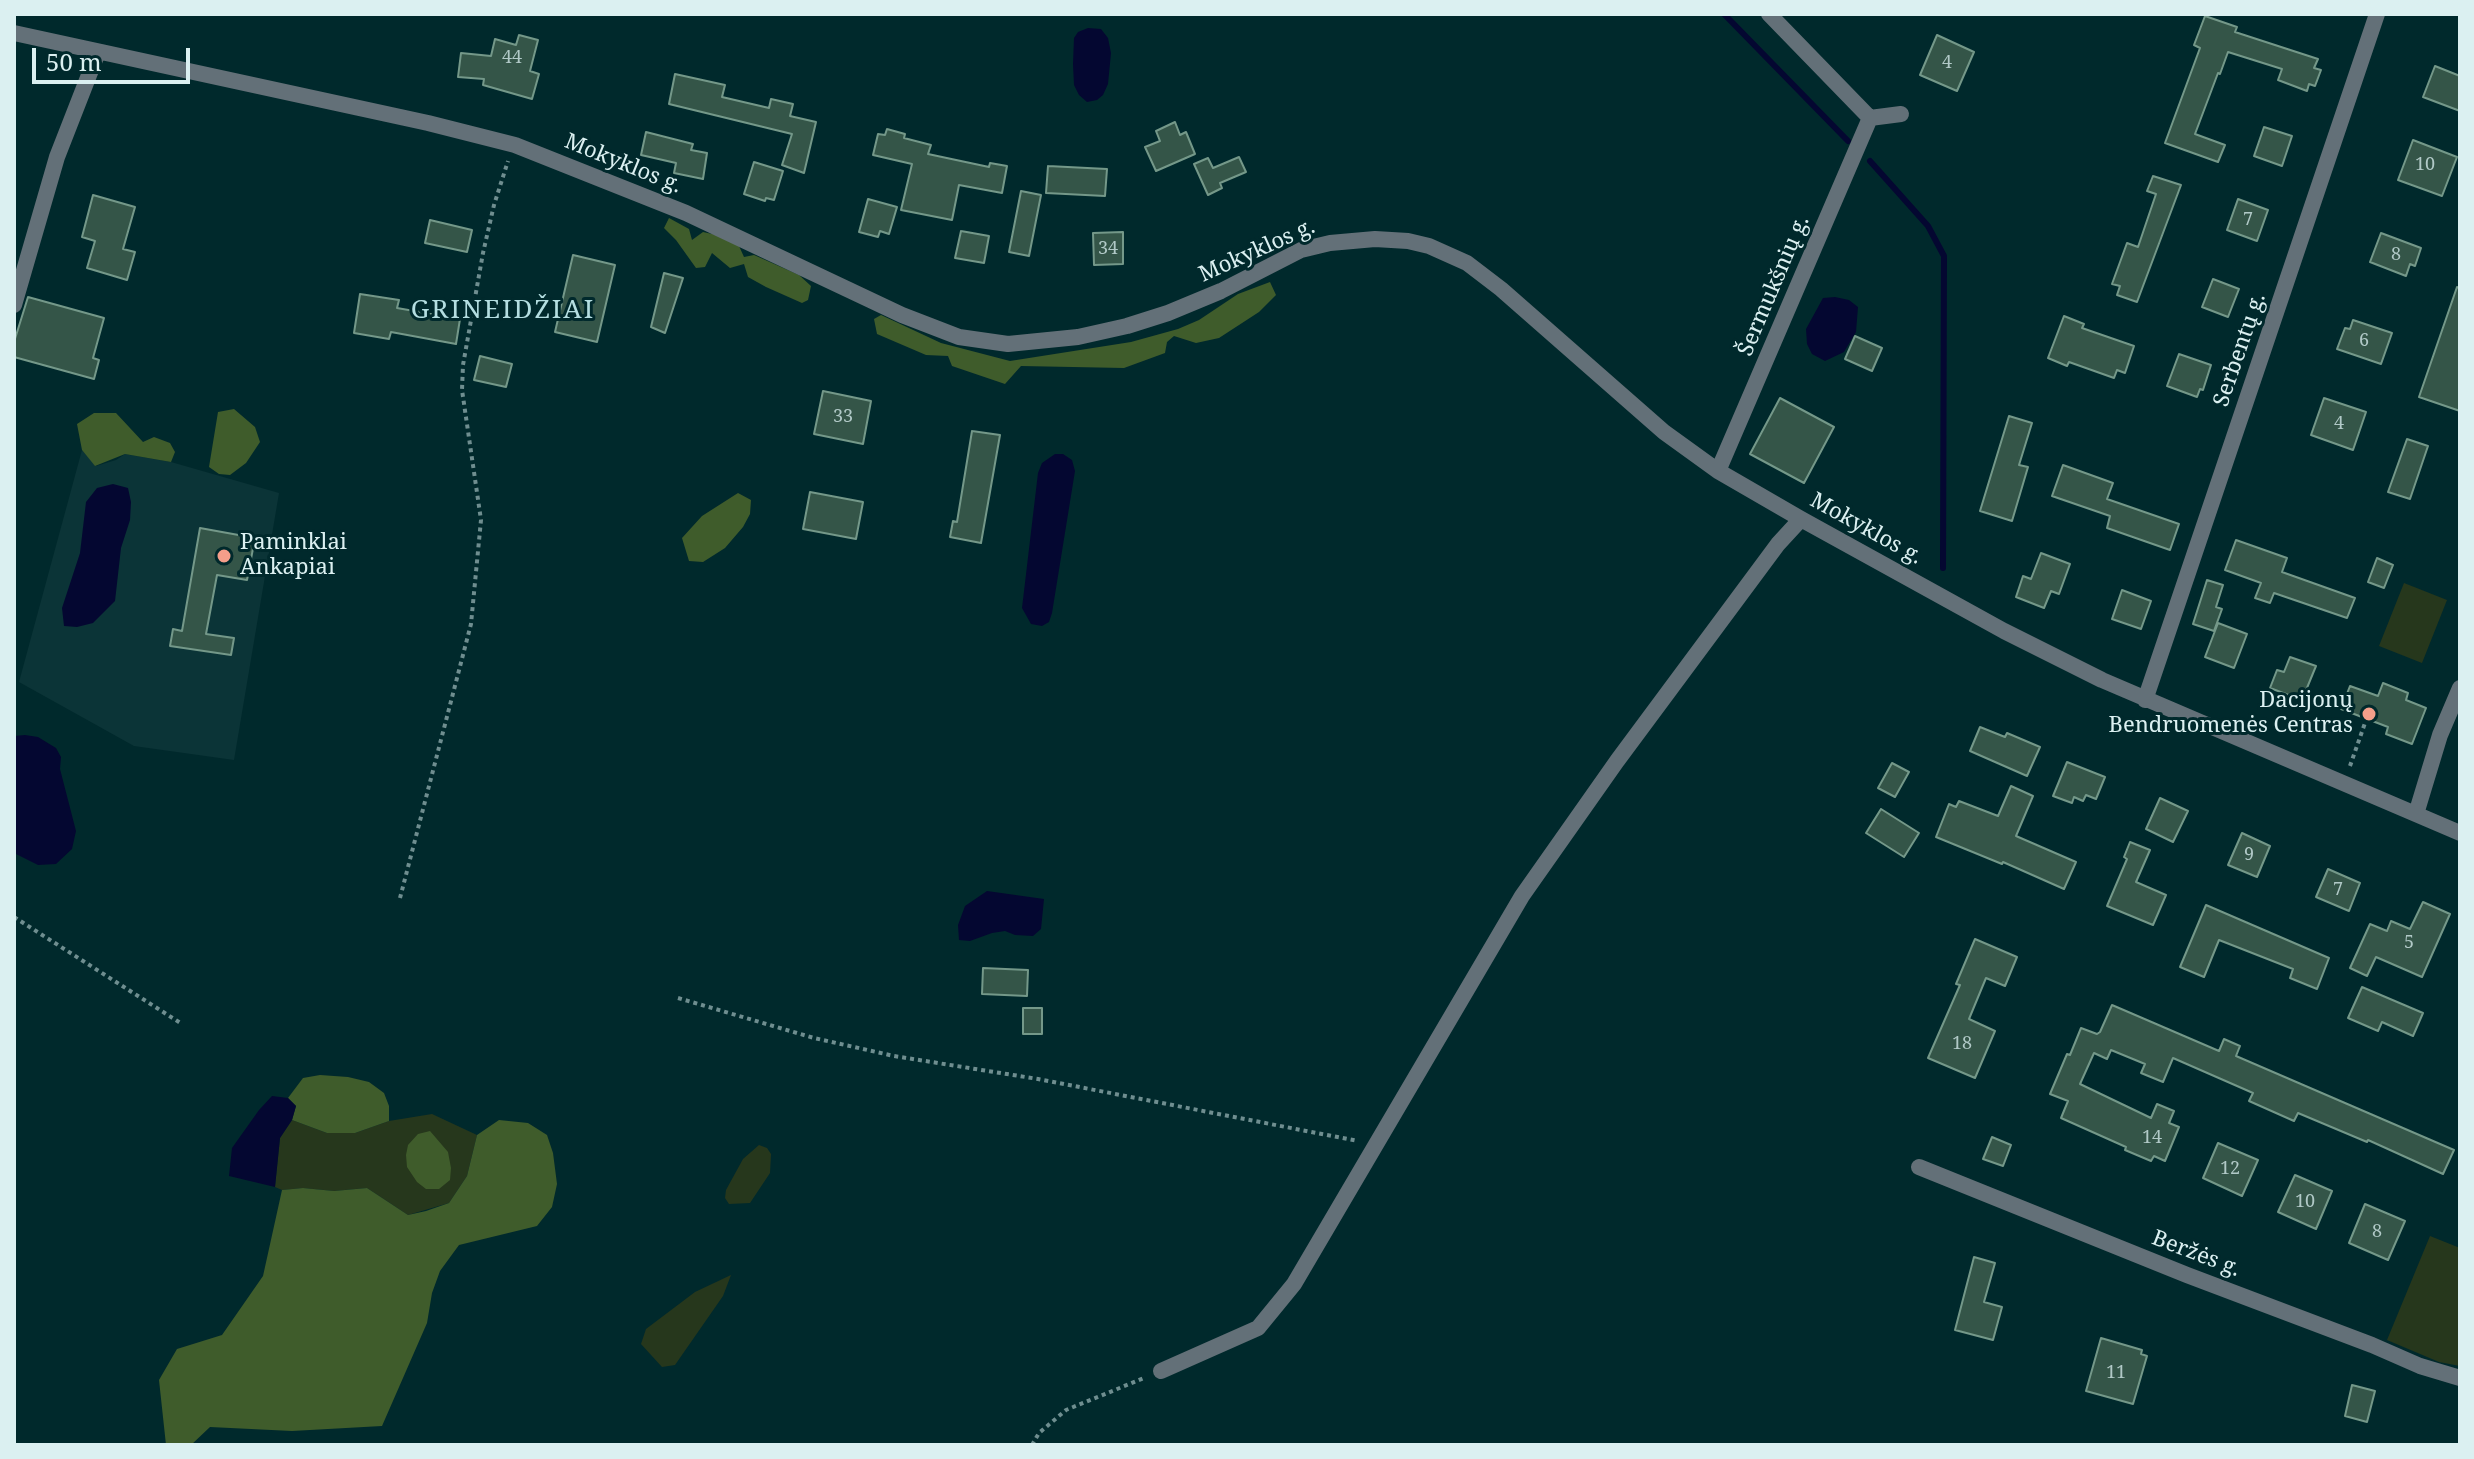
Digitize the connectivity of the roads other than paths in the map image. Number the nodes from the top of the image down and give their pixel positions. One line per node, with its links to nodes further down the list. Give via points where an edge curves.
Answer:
1 (1769, 14): 6 (street)
2 (2377, 14): 11 (street, Serbentų g.)
3 (14, 33): 4 (street, Mokyklos g.)
4 (98, 52): 7 (street, via 57,157); 8 (street, Mokyklos g., via 515,145 686,213 959,337 1008,344 1078,337 1154,317 1221,291 1301,250 1375,239 1429,246 1467,263 1501,289 1664,432)
5 (1901, 114): 6 (street)
6 (1870, 118): 8 (street, Šermukšnių g.)
7 (14, 305)
8 (1718, 471): 9 (street, Mokyklos g.)
9 (1801, 519): 11 (street, Mokyklos g., via 2004,631); 15 (street, via 1556,844 1294,1284 1258,1328)
10 (2460, 688): 12 (street)
11 (2145, 700): 12 (street, Mokyklos g.)
12 (2416, 814): 13 (street, Mokyklos g.)
13 (2460, 833)
14 (1919, 1167): 16 (street, Beržės g.)
15 (1156, 1373)
16 (2460, 1378)

